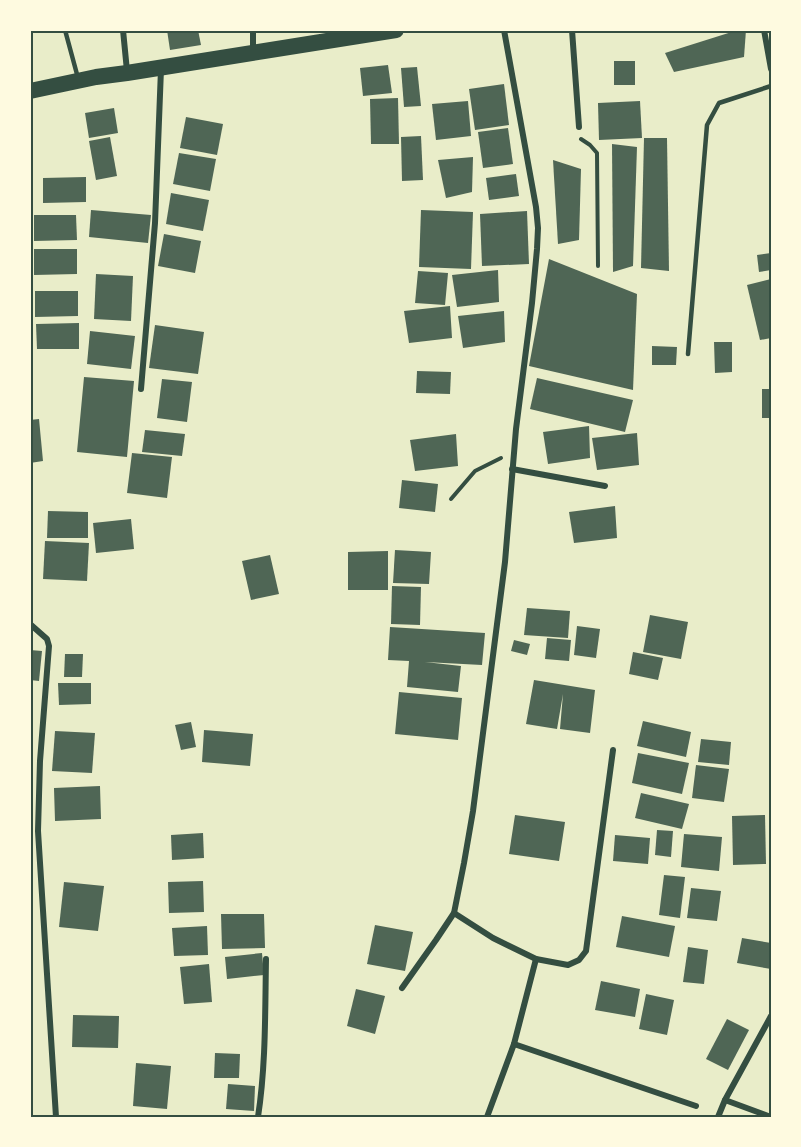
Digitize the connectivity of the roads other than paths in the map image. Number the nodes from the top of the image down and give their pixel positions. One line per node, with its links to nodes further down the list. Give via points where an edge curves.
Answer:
1 (65, 30): 12 (lane)
2 (123, 30): 11 (street)
3 (253, 30): 8 (street)
4 (396, 30): 8 (highway)
5 (504, 30): 18 (street, via 538,228)
6 (572, 30): 15 (street)
7 (764, 30): 10 (street)
8 (253, 53): 9 (highway)
9 (161, 68): 11 (highway); 17 (street, via 155,223)
10 (771, 69)
11 (128, 74): 12 (highway)
12 (79, 81): 14 (highway)
13 (771, 86): 16 (lane, via 719,103 707,125)
14 (30, 91)
15 (579, 127)
16 (688, 354)
17 (141, 389)
18 (512, 469): 19 (street); 22 (street, via 493,660 473,811)
19 (605, 486)
20 (30, 624): 31 (street, via 47,639 49,646 38,831)
21 (614, 750): 24 (street, via 586,951 579,960 568,964)
22 (454, 913): 24 (street); 25 (street)
23 (266, 959): 32 (street)
24 (536, 959): 28 (street)
25 (402, 988)
26 (771, 1016): 27 (street)
27 (767, 1030): 29 (street)
28 (514, 1044): 30 (street); 33 (street)
29 (725, 1100): 34 (street); 35 (street)
30 (696, 1106)
31 (56, 1117)
32 (258, 1117)
33 (487, 1117)
34 (718, 1117)
35 (771, 1117)

